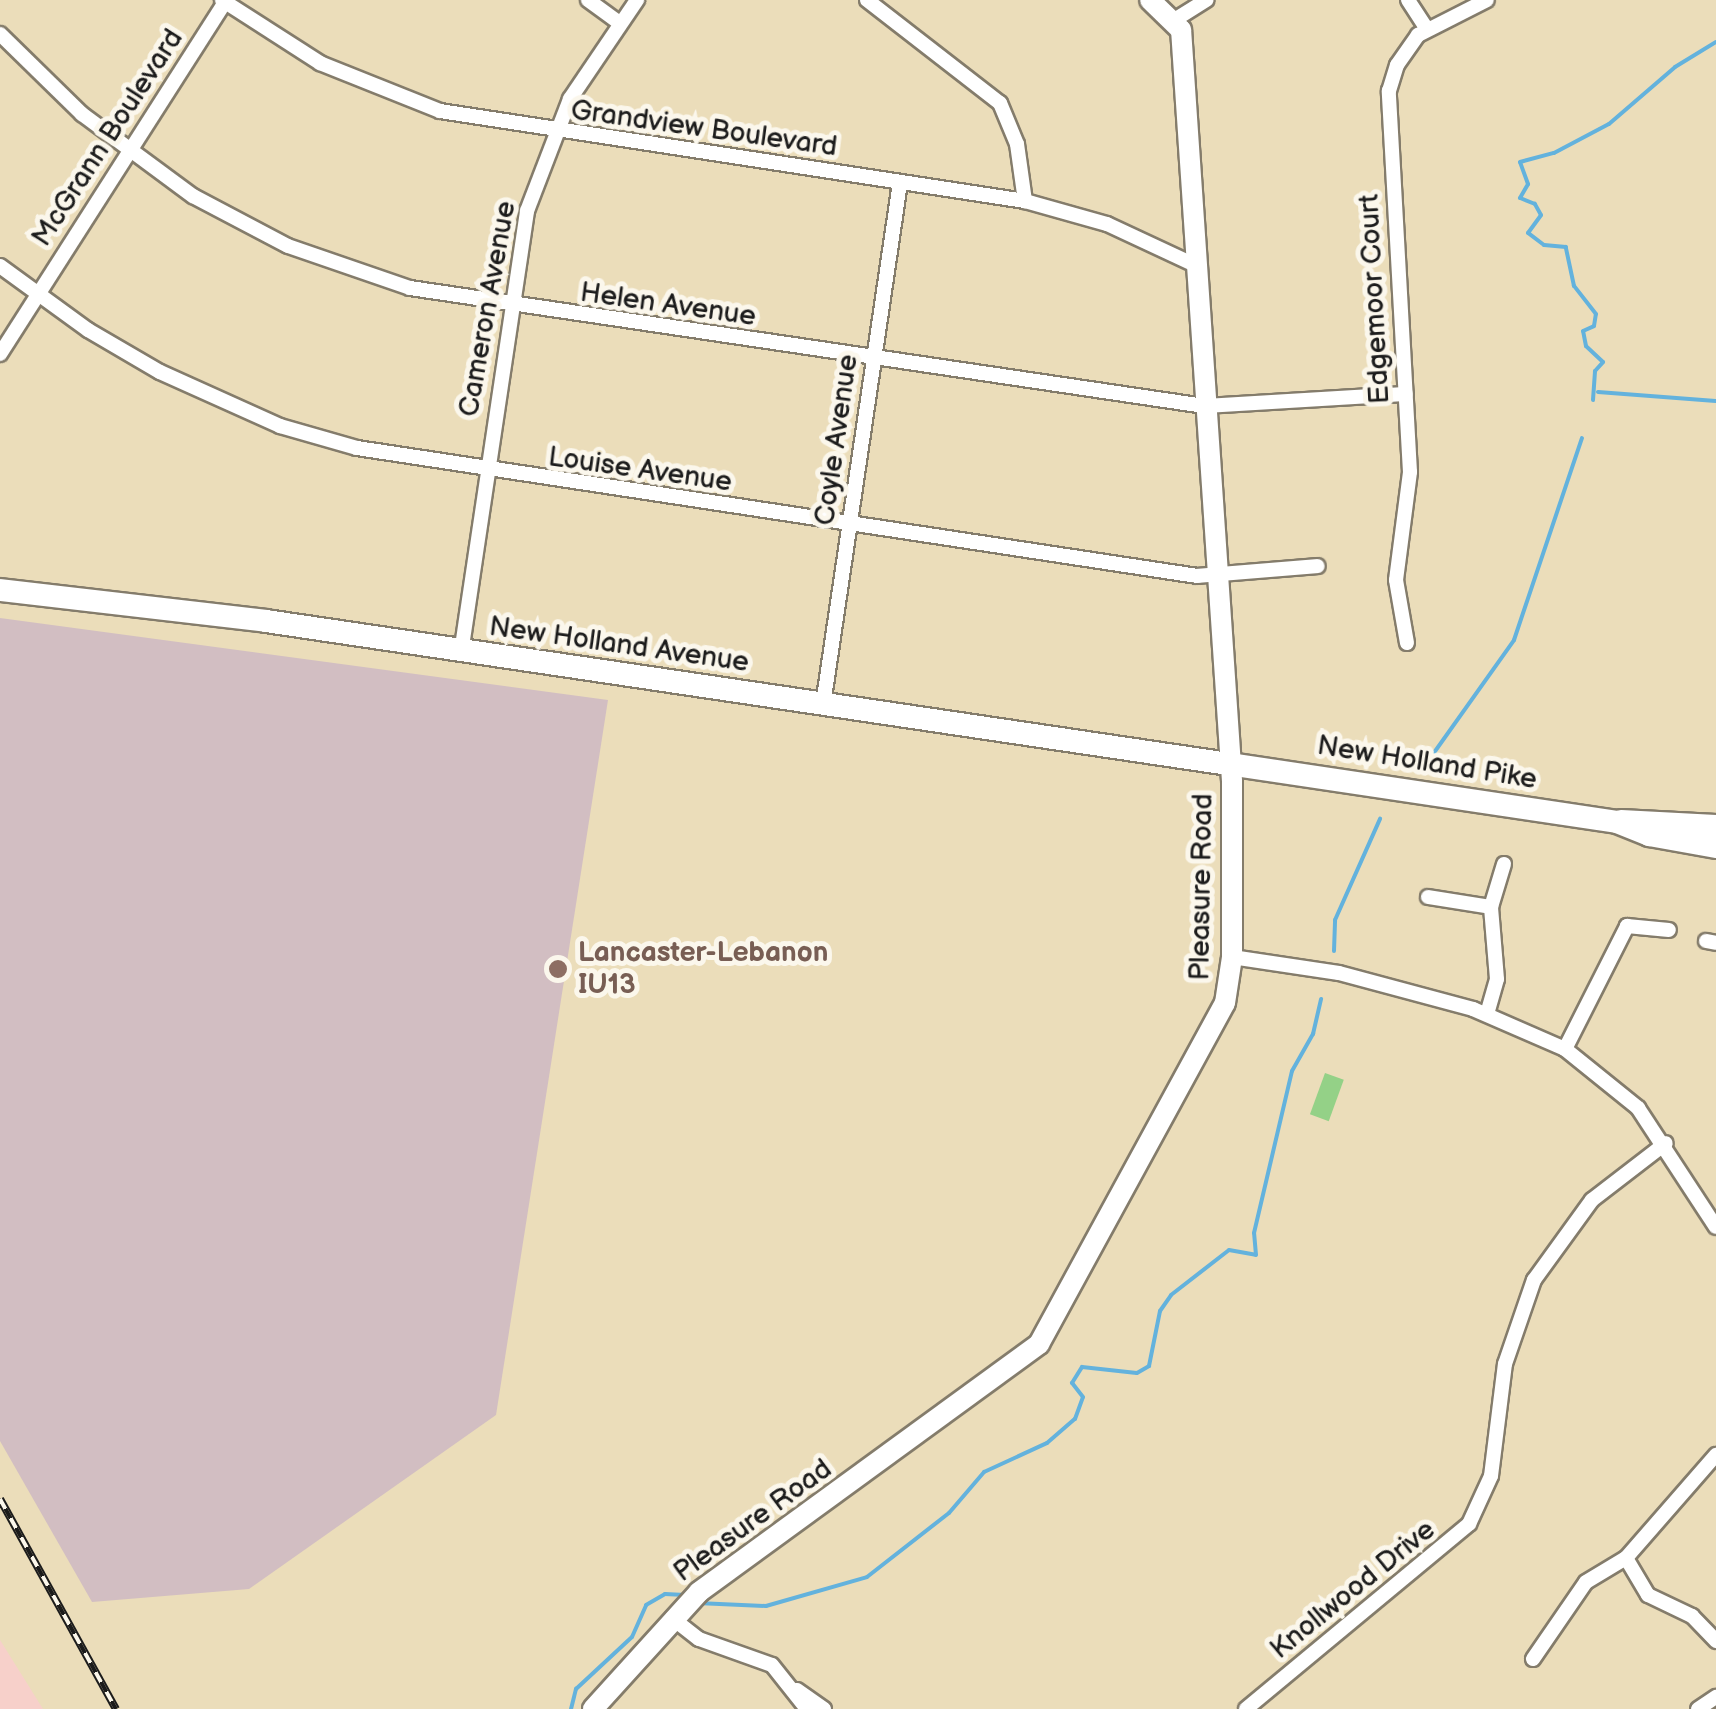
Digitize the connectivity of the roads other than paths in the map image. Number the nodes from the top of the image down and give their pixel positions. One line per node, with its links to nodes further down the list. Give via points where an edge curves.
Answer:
1 (588, 0): 10 (street)
2 (638, 0): 10 (street, Cameron Avenue)
3 (866, 0): 16 (street, via 1000,104 1017,144)
4 (1150, 0): 9 (street)
5 (1206, 0): 9 (street)
6 (1408, 0): 11 (street)
7 (1487, 0): 11 (street, Edgemoor Court)
8 (225, 1): 13 (street, Grandview Boulevard, via 360,82 454,114); 14 (street, McGrann Boulevard)
9 (1177, 10): 17 (street, Pleasure Road)
10 (620, 24): 13 (street, Cameron Avenue)
11 (1426, 28): 23 (street, Edgemoor Court, via 1396,65 1388,106)
12 (0, 34): 14 (street, Helen Avenue)
13 (554, 132): 15 (street, Grandview Boulevard); 20 (street, Cameron Avenue, via 527,212)
14 (129, 152): 19 (street, McGrann Boulevard); 20 (street, Helen Avenue, via 202,202 320,259 410,288)
15 (900, 183): 16 (street, Grandview Boulevard); 22 (street, Coyle Avenue)
16 (1025, 201): 17 (street, Grandview Boulevard, via 1107,224)
17 (1195, 265): 24 (street, Pleasure Road)
18 (0, 266): 19 (street, Louise Avenue)
19 (38, 295): 21 (street, McGrann Boulevard); 25 (street, Louise Avenue, via 160,372 280,426)
20 (510, 307): 22 (street, Helen Avenue); 25 (street, Cameron Avenue)
21 (0, 354)
22 (874, 360): 24 (street, Helen Avenue); 26 (street, Coyle Avenue)
23 (1406, 394): 24 (street, Helen Avenue); 30 (street, Edgemoor Court, via 1410,484 1396,580)
24 (1204, 406): 28 (street, Pleasure Road)
25 (486, 473): 26 (street, Louise Avenue); 31 (street, Cameron Avenue)
26 (849, 526): 28 (street, Louise Avenue); 32 (street, Coyle Avenue)
27 (1318, 566): 28 (street, Louise Avenue)
28 (1214, 576): 33 (street, Pleasure Road)
29 (0, 590): 31 (main road, New Holland Avenue, via 214,614)
30 (1407, 643)
31 (461, 653): 32 (main road, New Holland Avenue)
32 (824, 705): 33 (main road, New Holland Avenue)
33 (1229, 764): 34 (main road, New Holland Pike); 41 (street, Pleasure Road)
34 (1617, 822): 35 (main road, New Holland Pike, via 1651,818); 36 (main road, New Holland Pike)
35 (1716, 826)
36 (1716, 847)
37 (1504, 864): 39 (street)
38 (1428, 896): 39 (street)
39 (1492, 906): 42 (street, via 1498,961)
40 (1669, 930): 43 (street, via 1627,926)
41 (1232, 958): 42 (street, via 1339,973); 49 (street, Pleasure Road, via 1213,1032 1039,1344 724,1572)
42 (1487, 1014): 43 (street)
43 (1565, 1049): 44 (street, via 1616,1085)
44 (1666, 1143): 45 (street); 57 (street, Knollwood Drive, via 1592,1200 1534,1280 1506,1364 1491,1476 1469,1524)
45 (1710, 1200): 46 (street)
46 (1716, 1227)
47 (1716, 1455): 48 (street)
48 (1626, 1558): 50 (street, via 1648,1595 1692,1616); 51 (street, via 1586,1582)
49 (672, 1618): 52 (street, via 699,1639 764,1660); 54 (street, Pleasure Road)
50 (1716, 1642)
51 (1533, 1658)
52 (797, 1690): 55 (street); 56 (street)
53 (1716, 1697): 58 (street)
54 (592, 1709)
55 (807, 1709)
56 (824, 1709)
57 (1246, 1709)
58 (1698, 1709)

